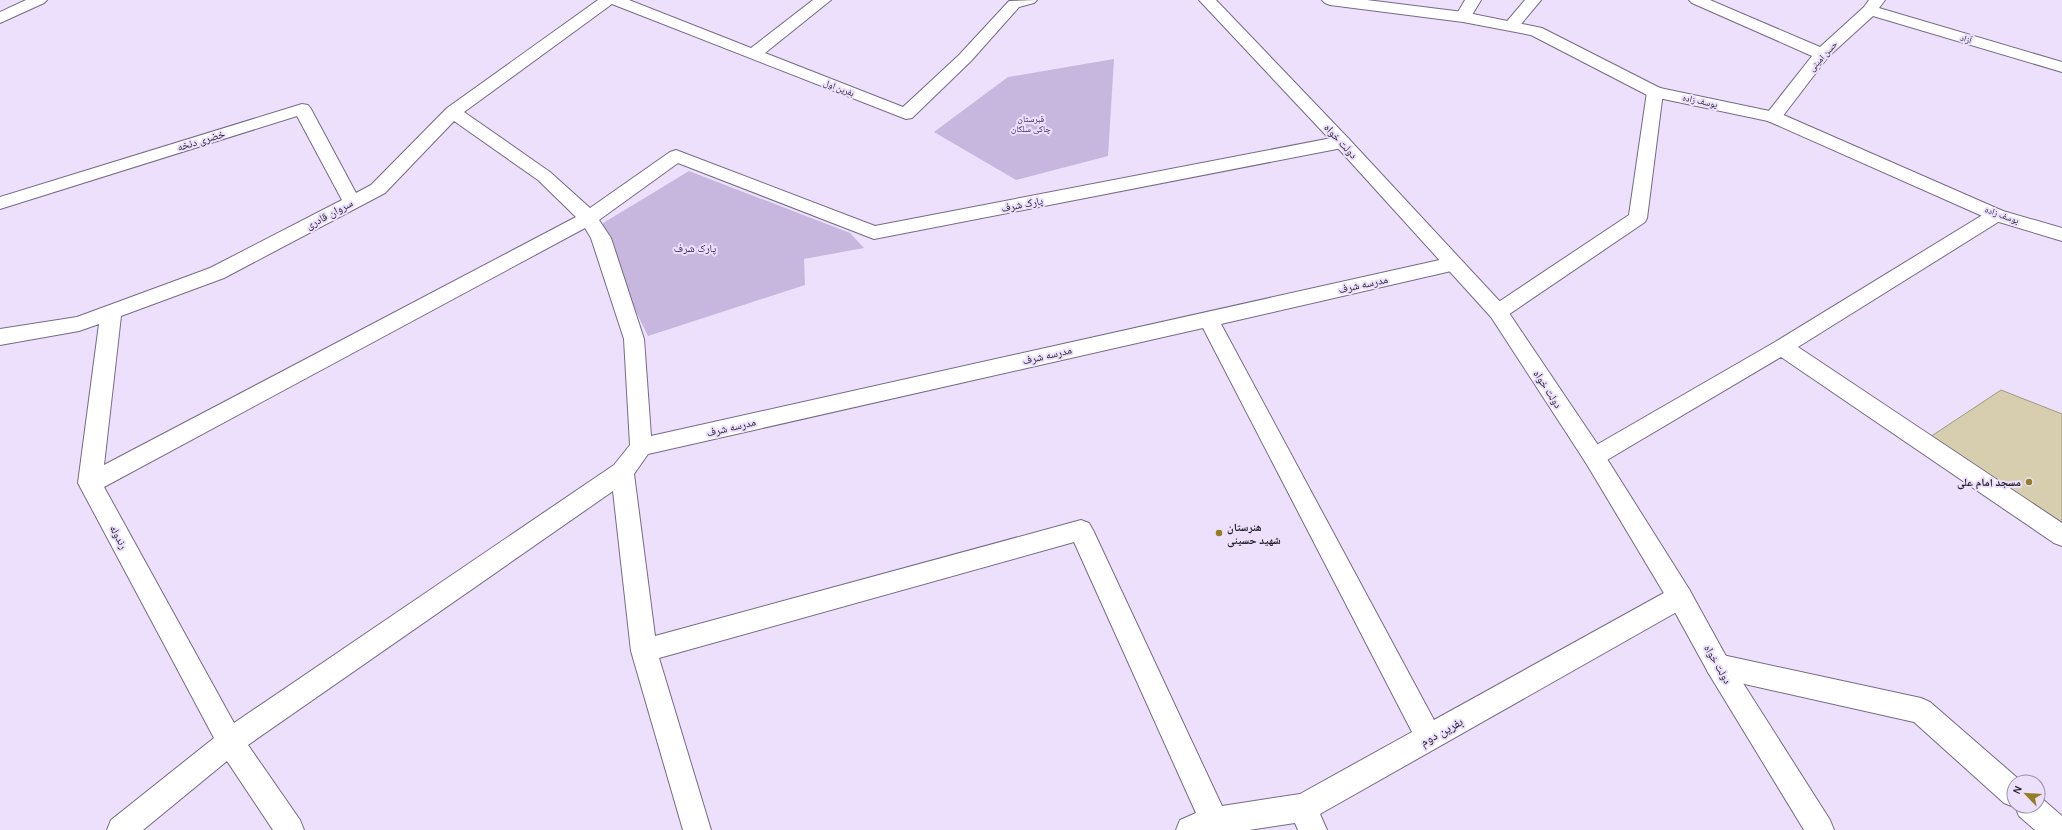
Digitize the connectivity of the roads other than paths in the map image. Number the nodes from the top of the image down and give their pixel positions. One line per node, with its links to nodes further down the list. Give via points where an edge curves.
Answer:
1 (38, 0): 13 (street)
2 (608, 0): 19 (street, سروان قادری)
3 (615, 0): 15 (street, بفرین اول)
4 (823, 0): 15 (street)
5 (1207, 0): 21 (street, دولت خواه)
6 (1330, 0): 12 (street, یوسف زاده)
7 (1473, 0): 12 (street)
8 (1533, 0): 14 (street)
9 (1696, 0): 16 (street)
10 (1017, 1): 15 (street, بفرین اول, via 965,58 906,114)
11 (1873, 5): 16 (street, حسن امینی); 17 (street, آزاد)
12 (1463, 17): 14 (street, یوسف زاده)
13 (0, 18)
14 (1511, 26): 18 (street, یوسف زاده, via 1536,31)
15 (753, 54)
16 (1822, 54): 20 (street, حسن امینی)
17 (2062, 67)
18 (1655, 92): 20 (street, یوسف زاده); 29 (street, via 1638,218)
19 (453, 112): 22 (street, سروان قادری, via 378,189); 25 (street, via 544,176)
20 (1772, 117): 24 (street, یوسف زاده, via 1840,144)
21 (1342, 142): 25 (street, پارک شرف, via 874,233 676,156); 27 (street, دولت خواه)
22 (352, 202): 23 (street, خضری دنخه, via 302,109); 28 (street, سروان قادری, via 217,273)
23 (0, 203)
24 (1996, 215): 26 (street, یوسف زاده); 32 (street)
25 (589, 218): 33 (street, via 601,238 634,338); 36 (street)
26 (2062, 235)
27 (1454, 264): 29 (street, دولت خواه); 30 (street, مدرسه شرف)
28 (111, 312): 31 (street, سروان قادری, via 78,324); 36 (street)
29 (1498, 312): 34 (street, دولت خواه)
30 (1208, 318): 33 (street, مدرسه شرف); 41 (street)
31 (0, 337)
32 (1782, 347): 34 (street); 37 (street)
33 (641, 447): 35 (street)
34 (1594, 457): 38 (street, دولت خواه)
35 (622, 472): 39 (street); 42 (street)
36 (90, 483): 42 (street, رندوله)
37 (2062, 536)
38 (1680, 597): 40 (street, دولت خواه); 41 (street, بفرین دوم)
39 (644, 651): 46 (street, via 1081,530); 49 (street)
40 (1718, 666): 43 (street, via 1921,711); 51 (street, دولت خواه)
41 (1429, 737): 45 (street, بفرین دوم)
42 (230, 742): 47 (street); 48 (street, رندوله)
43 (2006, 786)
44 (2038, 814): 52 (street)
45 (1308, 819): 46 (street, بفرین دوم)
46 (1214, 821): 50 (street, بفرین دوم)
47 (121, 830)
48 (290, 830)
49 (697, 830)
50 (1190, 830)
51 (1820, 830)
52 (2056, 830)

